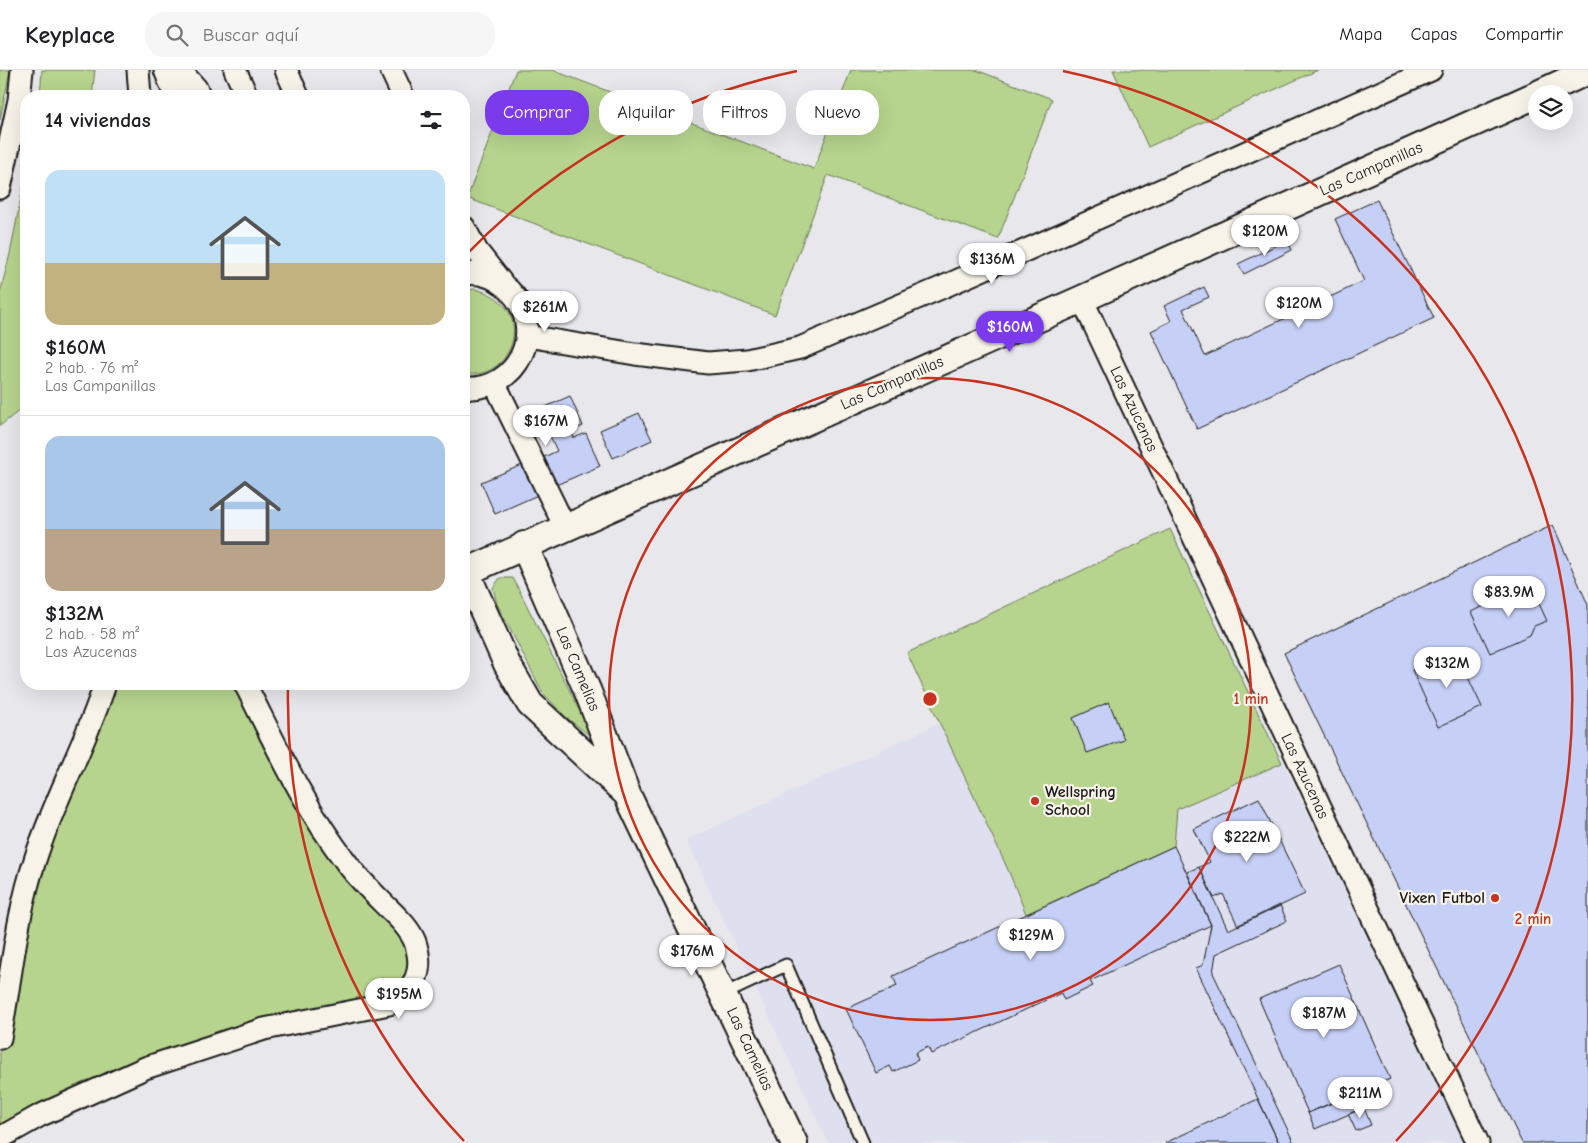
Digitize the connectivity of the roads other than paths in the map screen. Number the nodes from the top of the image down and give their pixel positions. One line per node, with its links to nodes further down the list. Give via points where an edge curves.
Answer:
1 (22, 70): 20 (street, via 19,100)
2 (138, 70): 12 (street)
3 (158, 70): 13 (street)
4 (165, 70): 14 (street)
5 (180, 70): 15 (street)
6 (235, 70): 16 (street)
7 (286, 70): 17 (street)
8 (390, 70): 18 (street)
9 (1431, 70): 25 (street, via 800,348 747,360 708,363)
10 (1588, 71): 11 (street, Las Campanillas)
11 (1557, 85)
12 (140, 90)
13 (160, 90)
14 (173, 90)
15 (197, 90)
16 (244, 90)
17 (295, 90)
18 (400, 90)
19 (1528, 98): 24 (street, Las Campanillas)
20 (0, 188)
21 (470, 238): 23 (street)
22 (470, 274): 23 (street)
23 (502, 283): 25 (street, via 516,297 525,315)
24 (1082, 299): 28 (street, Las Campanillas); 40 (street, Las Azucenas)
25 (527, 336): 26 (street, via 522,355 511,372)
26 (494, 384): 27 (street); 28 (street)
27 (470, 389)
28 (565, 527): 29 (street, Las Campanillas)
29 (524, 545): 30 (street, Las Campanillas); 34 (street, Las Camelias, via 588,692)
30 (470, 568)
31 (470, 581): 34 (street, Las Camelias, via 507,664 530,704)
32 (103, 690): 36 (street, via 83,744 49,819 23,900)
33 (248, 690): 37 (street, via 319,824 347,863 406,927 415,942 419,963 410,989 389,1004 264,1029 145,1068 54,1108)
34 (627, 794): 35 (street, Las Camelias)
35 (724, 994): 38 (street, Las Camelias); 39 (lane, via 786,965)
36 (0, 1038)
37 (0, 1138)
38 (794, 1143)
39 (863, 1143)
40 (1478, 1143)

